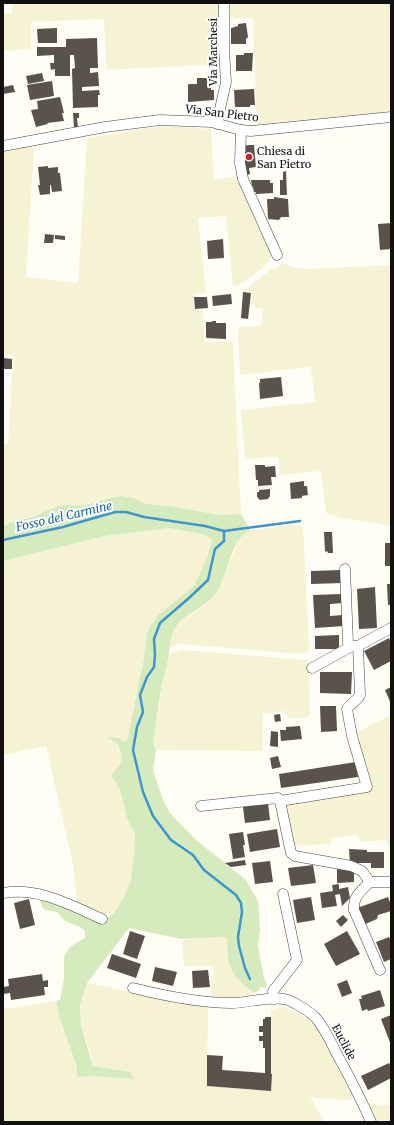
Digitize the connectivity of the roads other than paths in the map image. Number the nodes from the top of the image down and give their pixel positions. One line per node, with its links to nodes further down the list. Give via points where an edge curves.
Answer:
1 (224, 3): 3 (street, Via Marchesi, via 226,82)
2 (391, 117): 4 (street, Via San Pietro)
3 (218, 124): 4 (street, Via San Pietro); 5 (street, Via San Pietro, via 160,120 105,127)
4 (241, 130): 6 (street, via 240,170)
5 (3, 146)
6 (277, 255)
7 (345, 569): 9 (street, via 348,643)
8 (391, 628): 9 (street)
9 (355, 646): 10 (street); 11 (street, via 360,695 347,709 367,787)
10 (312, 668)
11 (280, 801): 12 (street, via 274,797); 13 (street, via 291,853 295,856 351,866 362,871)
12 (201, 806)
13 (370, 882): 14 (street); 18 (street, via 356,896 353,903)
14 (391, 882)
15 (3, 893): 17 (street, via 20,891 54,897)
16 (283, 894): 20 (street, via 297,960 274,991)
17 (102, 919)
18 (380, 970)
19 (133, 988): 20 (street, Euclide, via 210,1002 234,1003)
20 (274, 999): 21 (street, Euclide, via 284,999 307,1011 323,1027 361,1099)
21 (370, 1122)

